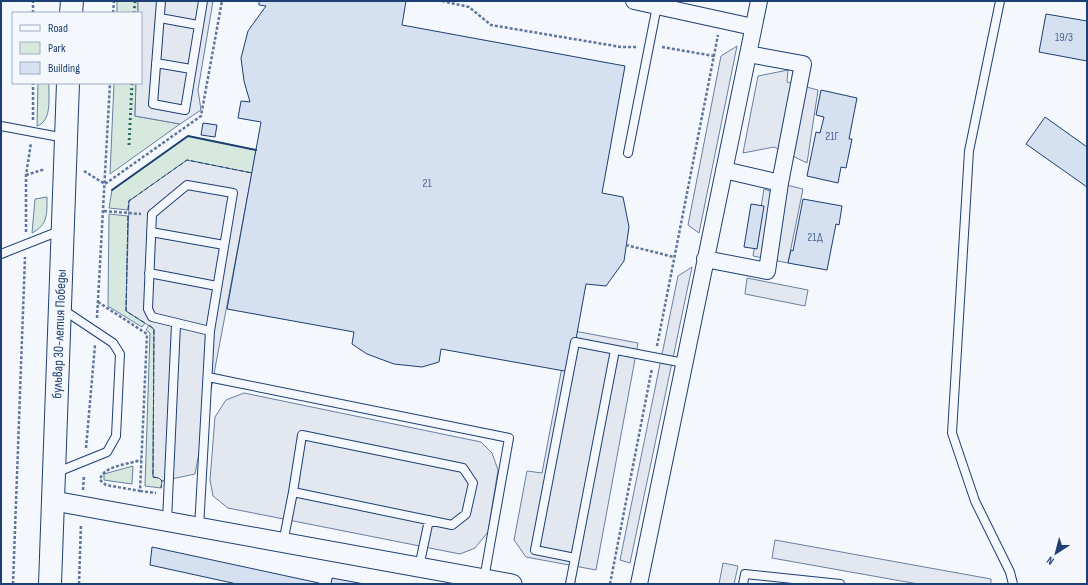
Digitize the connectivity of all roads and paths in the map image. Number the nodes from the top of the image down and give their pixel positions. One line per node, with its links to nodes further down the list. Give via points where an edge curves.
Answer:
1 (33, 1): 12 (path)
2 (72, 1): 13 (main road)
3 (114, 1): 14 (path)
4 (161, 1): 15 (lane)
5 (203, 1): 17 (lane)
6 (442, 1): 19 (path, via 469,7 491,25 621,47)
7 (634, 1): 10 (street)
8 (759, 1): 18 (street)
9 (1000, 1): 73 (lane, via 969,151 952,433 975,501 1010,572)
10 (657, 6): 11 (street); 19 (lane)
11 (681, 6): 16 (street)
12 (33, 12)
13 (71, 12)
14 (113, 12)
15 (160, 18): 17 (lane); 22 (lane)
16 (721, 20): 18 (street); 21 (path)
17 (198, 25): 23 (lane)
18 (754, 27): 20 (street)
19 (649, 47): 21 (path, via 668,47); 27 (lane)
20 (748, 54): 29 (street); 30 (street, via 803,64)
21 (714, 56): 39 (path)
22 (156, 63): 23 (lane); 23 (lane, via 153,104 185,110)
23 (191, 69)
24 (68, 84): 26 (main road, бульвар 30-летия Победы)
25 (1, 126): 26 (lane)
26 (65, 138): 33 (main road, бульвар 30-летия Победы)
27 (628, 153)
28 (48, 168): 35 (path, via 26,175)
29 (724, 170): 30 (street); 40 (street)
30 (780, 183): 40 (street, via 767,271)
31 (104, 211): 32 (path)
32 (128, 213)
33 (63, 230): 35 (lane); 44 (main road, бульвар 30-летия Победы)
34 (151, 232): 36 (lane); 36 (lane, via 152,214 187,185 233,193); 41 (lane)
35 (26, 244): 38 (lane); 64 (path)
36 (224, 245): 42 (lane)
37 (626, 245): 39 (path)
38 (1, 254)
39 (674, 257): 48 (path)
40 (705, 259): 49 (street)
41 (149, 273): 42 (lane); 45 (lane, via 148,309 152,317)
42 (217, 286): 46 (lane)
43 (98, 302): 51 (path, via 147,334)
44 (60, 308): 52 (main road, бульвар 30-летия Победы); 52 (lane, via 113,343 120,354 116,436 107,452)
45 (176, 324): 46 (lane); 56 (lane)
46 (210, 331): 50 (lane)
47 (615, 350): 48 (lane); 60 (lane); 60 (lane, via 576,342 535,550)
48 (654, 357): 49 (lane); 69 (path)
49 (684, 363): 70 (street)
50 (208, 377): 57 (lane); 62 (lane, via 509,438)
51 (142, 460): 51 (path, via 140,491 106,485 100,480 105,471)
52 (55, 473): 54 (main road, бульвар 30-летия Победы)
53 (293, 492): 55 (lane); 55 (lane, via 302,436 463,468 473,482 466,514 452,525); 58 (lane)
54 (54, 501): 56 (street); 65 (main road, бульвар 30-летия Победы)
55 (429, 520): 61 (lane)
56 (167, 522): 57 (street)
57 (199, 528): 58 (street)
58 (283, 543): 61 (street)
59 (80, 549): 66 (path)
60 (575, 558): 68 (lane)
61 (419, 567): 62 (street)
62 (484, 579): 67 (street)
63 (822, 583): 71 (lane, via 745,574); 72 (lane)
64 (13, 584)
65 (50, 584)
66 (79, 584)
67 (512, 584)
68 (570, 584)
69 (610, 584)
70 (639, 584)
71 (743, 584)
72 (840, 584)
73 (1013, 584)

